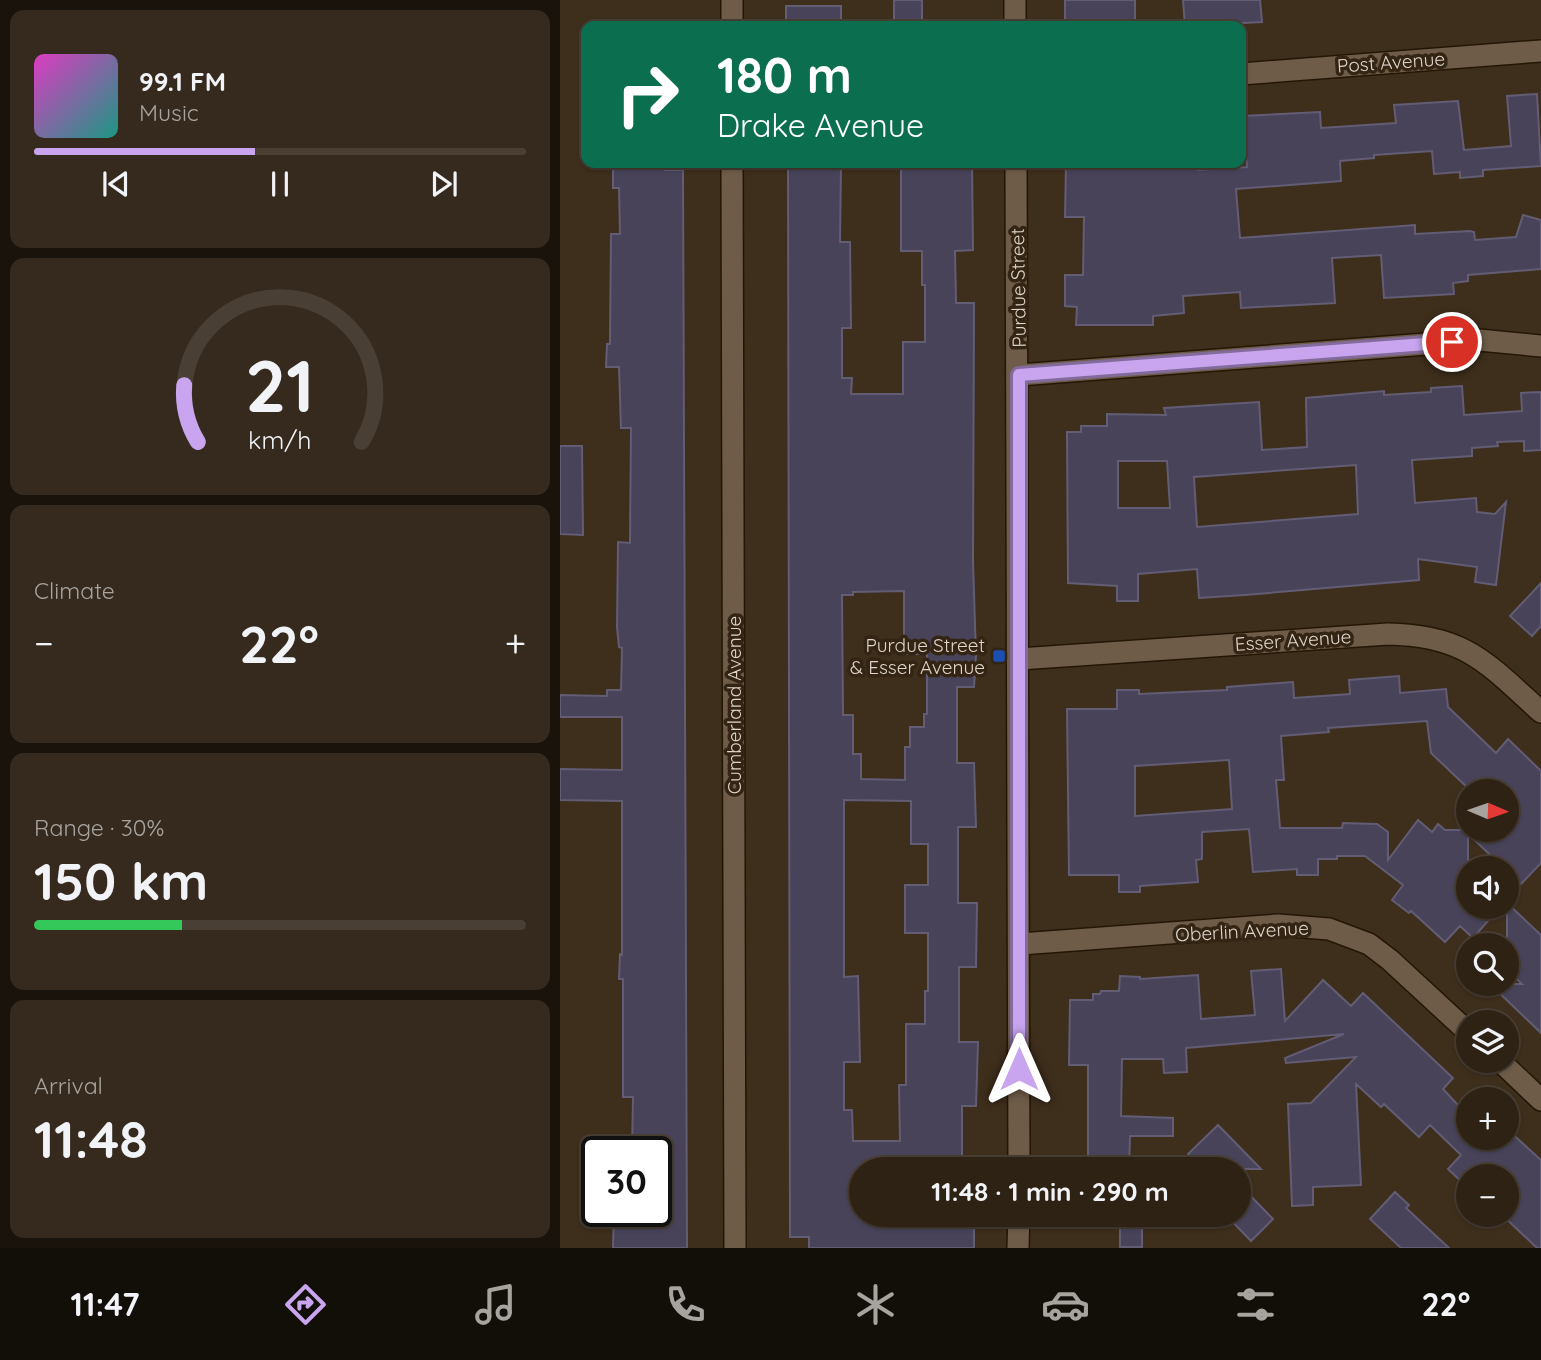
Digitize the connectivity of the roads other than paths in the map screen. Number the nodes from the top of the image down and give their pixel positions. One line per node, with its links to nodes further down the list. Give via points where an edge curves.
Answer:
1 (732, 0): 3 (street)
2 (1015, 0): 4 (street)
3 (732, 21)
4 (1015, 21)
5 (1541, 51): 6 (street, Post Avenue)
6 (1246, 74)
7 (732, 168): 19 (street, Cumberland Avenue)
8 (1016, 168): 10 (street, Purdue Street)
9 (1541, 346): 10 (street, via 1479,340)
10 (1019, 375): 11 (street, Purdue Street)
11 (1019, 659): 12 (street, Esser Avenue, via 1414,634 1474,654); 13 (street, Purdue Street)
12 (1541, 712)
13 (1020, 944): 14 (street, Oberlin Avenue, via 1278,925 1329,929 1369,944); 17 (street, Purdue Street)
14 (1456, 1021)
15 (1513, 1073): 16 (street)
16 (1541, 1100)
17 (1019, 1157)
18 (1018, 1227): 20 (street)
19 (736, 1248)
20 (1018, 1248)

